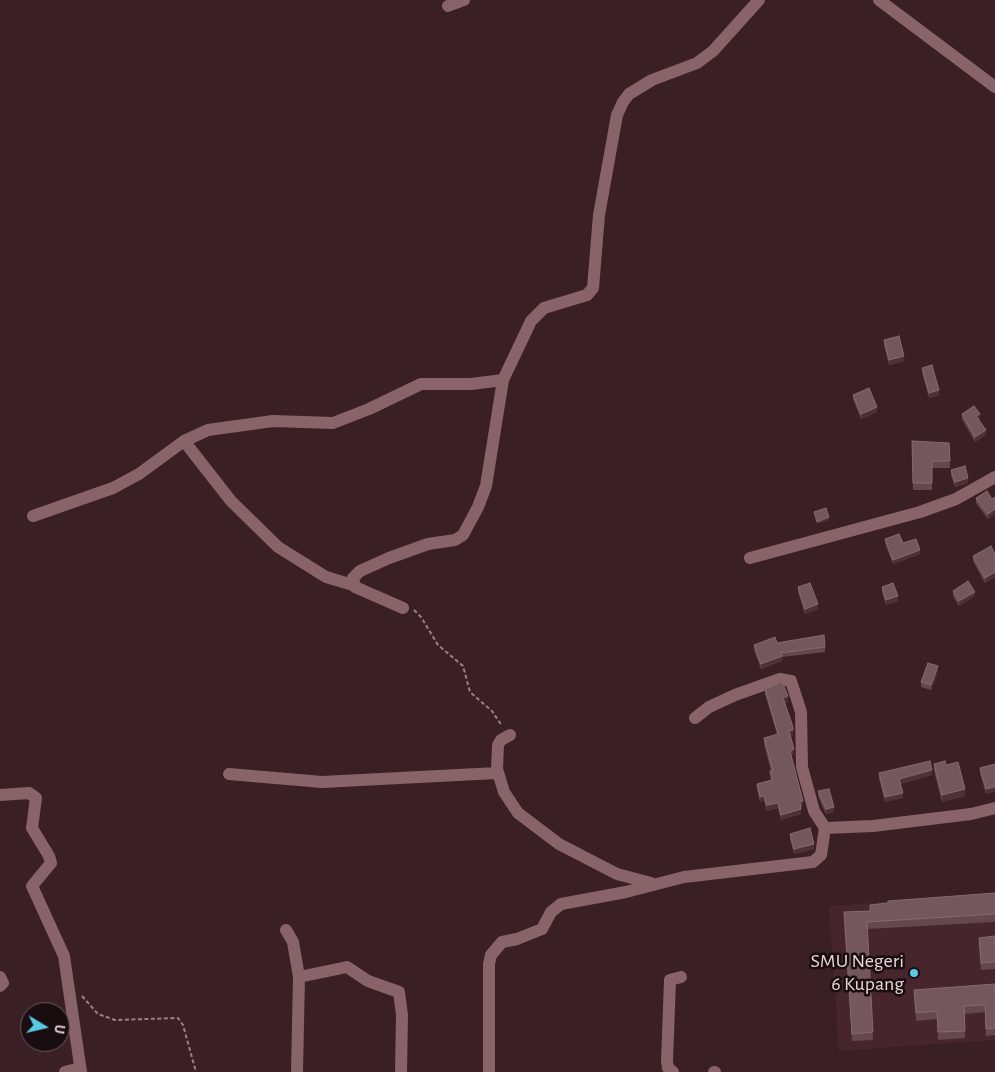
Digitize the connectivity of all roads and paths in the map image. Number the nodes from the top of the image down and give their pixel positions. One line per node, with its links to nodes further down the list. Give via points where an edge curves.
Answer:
1 (464, 0): 4 (street)
2 (759, 0): 6 (street, via 713,51 697,63 652,80 629,94 623,102 599,215 593,288 588,295 538,312)
3 (879, 0): 5 (street)
4 (448, 6)
5 (995, 87)
6 (503, 380): 7 (street, via 420,384 333,423 273,421 226,426); 11 (street, via 486,486 461,537 428,544 379,562 355,576)
7 (184, 441): 9 (street, via 139,474 113,488); 11 (street, via 231,501 278,547 326,578)
8 (995, 477): 10 (street, via 956,499 920,512)
9 (33, 516)
10 (750, 558)
11 (354, 585): 12 (street, via 366,594)
12 (403, 608): 14 (path, via 410,608 419,615 438,645 463,666 470,692 492,711)
13 (695, 718): 19 (street, via 709,707 735,695 780,679 791,681 802,712 802,767 814,811)
14 (510, 735): 16 (street, via 498,745)
15 (229, 774): 16 (street, via 322,782)
16 (497, 774): 20 (street, via 511,805 559,844 617,874)
17 (0, 796): 27 (street, via 25,793 36,798 32,828 50,863 32,886 64,956)
18 (995, 808): 19 (street, via 873,826)
19 (825, 828): 20 (street, via 821,855 814,862 684,876)
20 (654, 884): 32 (street, via 626,892 570,900 551,912 542,929 496,946 489,964)
21 (286, 930): 23 (street, via 293,942)
22 (0, 977): 25 (street, via 3,983)
23 (299, 977): 30 (street); 31 (street, via 347,967 368,981 398,990 401,999)
24 (680, 978): 33 (street, via 670,980 667,1061)
25 (0, 986)
26 (79, 990): 29 (path, via 98,1014 115,1020 178,1018 183,1025)
27 (80, 1070): 28 (street)
28 (64, 1072)
29 (196, 1072)
30 (297, 1072)
31 (401, 1072)
32 (489, 1072)
33 (673, 1072)

